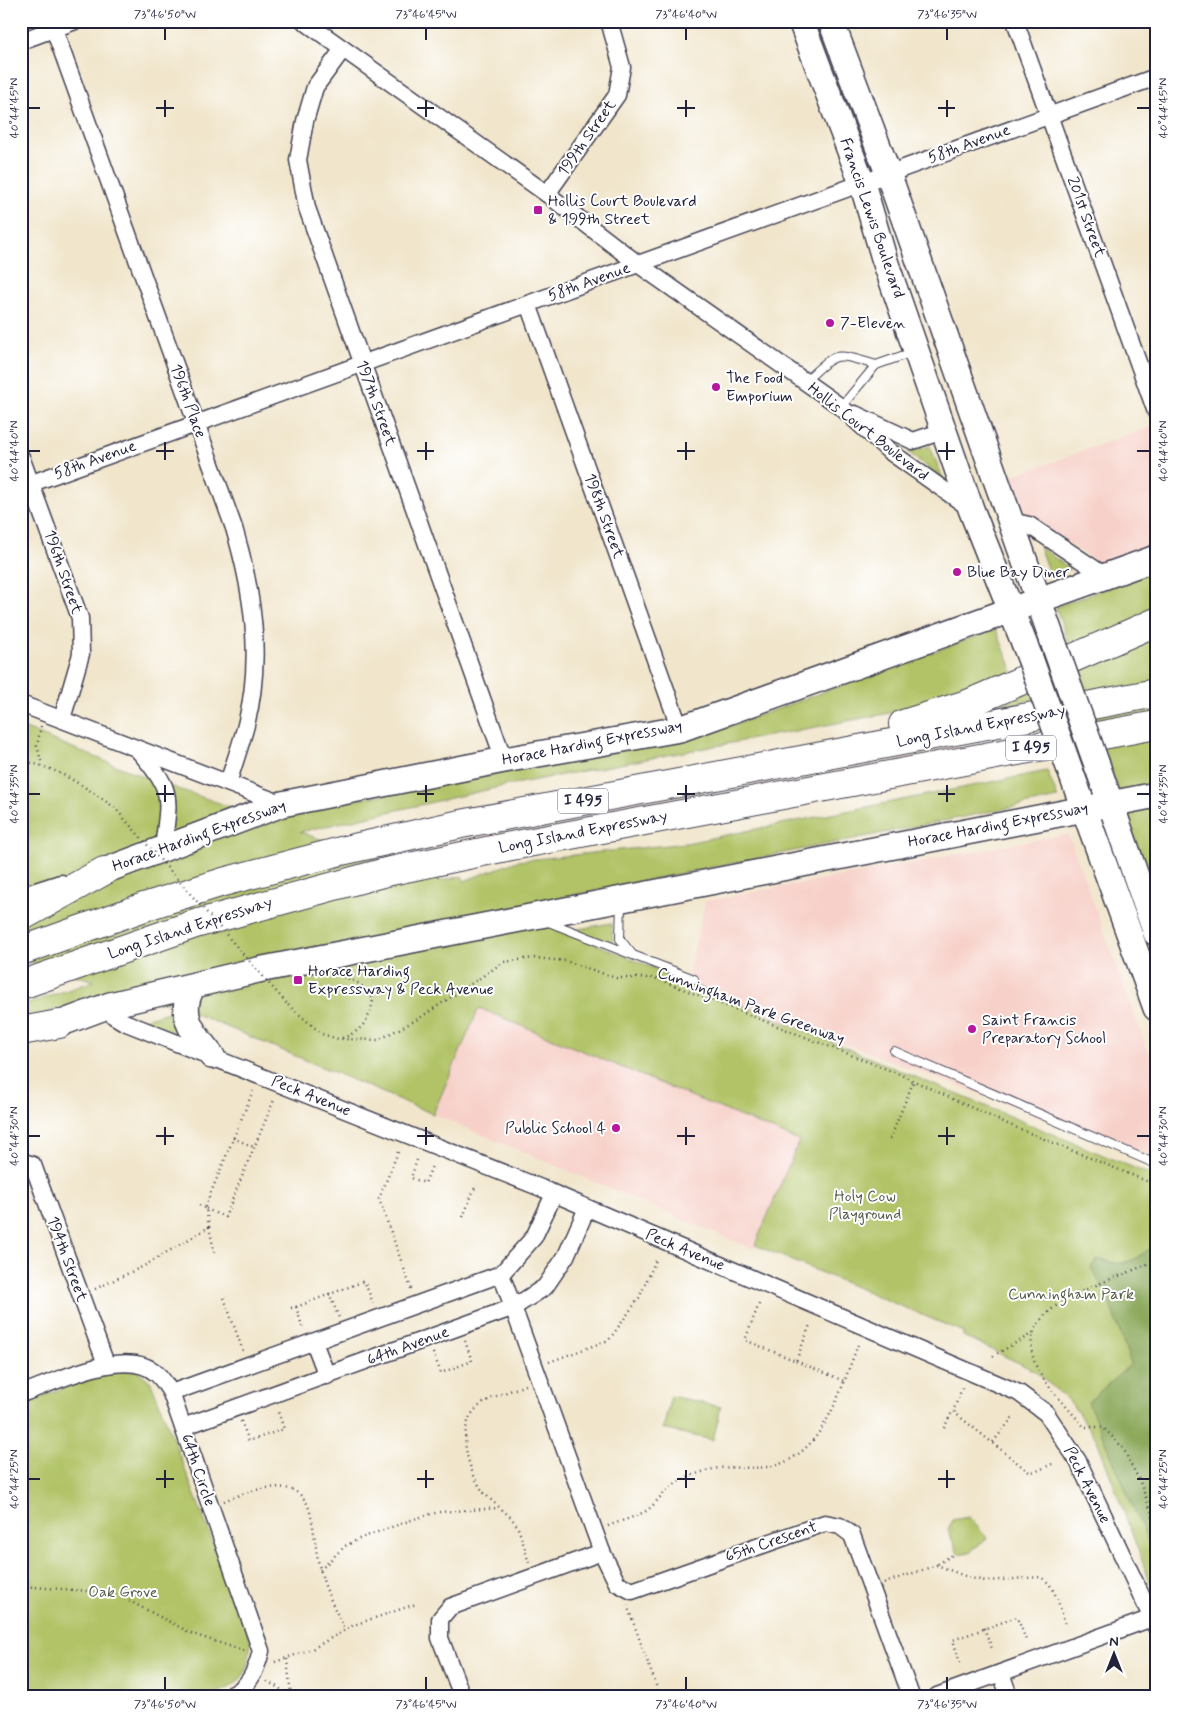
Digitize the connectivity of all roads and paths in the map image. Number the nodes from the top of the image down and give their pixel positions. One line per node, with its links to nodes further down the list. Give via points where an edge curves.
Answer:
1 (75, 21): 7 (street)
2 (304, 21): 9 (street, Hollis Court Boulevard)
3 (609, 21): 14 (street, 199th Street, via 622,67 617,95)
4 (801, 21): 13 (main road, Francis Lewis Boulevard)
5 (830, 21): 12 (main road, Francis Lewis Boulevard)
6 (1016, 21): 11 (street, 201st Street)
7 (54, 29): 8 (street); 23 (street, 196th Place)
8 (21, 40)
9 (343, 49): 14 (street, Hollis Court Boulevard); 18 (street, 197th Street, via 315,87 298,160 307,208)
10 (1156, 77): 11 (street, 58th Avenue)
11 (1050, 116): 12 (street, 58th Avenue); 22 (street, 201st Street)
12 (888, 173): 13 (street, 58th Avenue); 28 (main road, Francis Lewis Boulevard)
13 (862, 183): 15 (street, 58th Avenue); 17 (main road, Francis Lewis Boulevard, via 884,258)
14 (547, 194): 15 (street, Hollis Court Boulevard)
15 (638, 264): 16 (street, 58th Avenue); 20 (street, Hollis Court Boulevard)
16 (528, 304): 18 (street, 58th Avenue); 39 (street, 198th Street)
17 (918, 350): 19 (lane); 24 (main road, Francis Lewis Boulevard)
18 (362, 363): 23 (street, 58th Avenue); 42 (street, 197th Street)
19 (876, 365): 20 (lane, via 842,355 834,356); 21 (lane)
20 (805, 381): 21 (street, Hollis Court Boulevard)
21 (841, 408): 24 (street, via 914,441); 27 (street, Hollis Court Boulevard, via 888,451)
22 (1156, 412)
23 (196, 424): 26 (street, 58th Avenue); 46 (street, 196th Place, via 244,561 255,631 252,693)
24 (943, 431): 27 (main road, Francis Lewis Boulevard)
25 (21, 457): 26 (street, 196th Street)
26 (26, 485): 37 (street, 196th Street, via 80,618 81,654)
27 (971, 509): 32 (main road, Francis Lewis Boulevard)
28 (1011, 521): 30 (street, via 1029,525); 31 (main road, Francis Lewis Boulevard)
29 (1156, 558): 30 (main road, Horace Harding Expressway)
30 (1105, 576): 31 (main road, Horace Harding Expressway)
31 (1039, 600): 32 (main road, Horace Harding Expressway); 49 (main road, Francis Lewis Boulevard, bridge)
32 (1012, 610): 39 (main road, Horace Harding Expressway); 51 (main road, Francis Lewis Boulevard, bridge)
33 (1156, 622): 47 (highway, via 1000,691 938,714)
34 (1156, 693): 47 (highway, Long Island Expressway / I 495)
35 (21, 704): 36 (street)
36 (43, 713): 37 (street); 44 (path, via 37,746)
37 (62, 719): 41 (street)
38 (1156, 724): 45 (highway, Long Island Expressway / I 495)
39 (680, 729): 42 (main road, Horace Harding Expressway)
40 (1156, 741): 45 (highway)
41 (137, 748): 46 (street); 52 (street, via 158,772 166,790 168,808)
42 (504, 760): 50 (main road, Horace Harding Expressway)
43 (21, 761): 44 (path, Cunningham Park Greenway)
44 (42, 764): 70 (path, Cunningham Park Greenway, bridge, via 84,786 114,807 288,1005 322,1034)
45 (907, 771): 63 (highway, Long Island Expressway / I 495, via 376,874 195,924)
46 (228, 783): 50 (street)
47 (667, 785): 59 (highway, Long Island Expressway / I 495, via 461,824 318,857 166,900)
48 (1156, 795): 49 (main road, Horace Harding Expressway)
49 (1111, 802): 51 (main road, Horace Harding Expressway); 58 (main road, Francis Lewis Boulevard)
50 (282, 804): 52 (main road, Horace Harding Expressway)
51 (1083, 808): 55 (main road, Horace Harding Expressway); 66 (main road, Francis Lewis Boulevard)
52 (163, 848): 53 (main road, Horace Harding Expressway)
53 (104, 871): 54 (main road, Horace Harding Expressway); 56 (highway)
54 (21, 899)
55 (621, 900): 57 (main road, Horace Harding Expressway); 60 (lane, via 620,938)
56 (21, 917)
57 (535, 917): 60 (lane); 61 (main road, Horace Harding Expressway)
58 (1156, 933)
59 (21, 951)
60 (634, 956): 62 (lane)
61 (324, 958): 64 (main road, Horace Harding Expressway); 70 (path, via 328,974 342,975 360,984 373,998 371,1014 355,1034)
62 (694, 979)
63 (21, 985)
64 (193, 986): 65 (main road, Horace Harding Expressway); 72 (main road, via 186,1003 187,1014 192,1031)
65 (110, 1005): 67 (main road, Horace Harding Expressway); 72 (street, Peck Avenue, via 114,1016 124,1022)
66 (1156, 1008)
67 (59, 1024): 68 (highway); 69 (main road, Horace Harding Expressway)
68 (21, 1031)
69 (21, 1038)
70 (338, 1039): 73 (path, Cunningham Park Greenway, via 378,1040 418,1019 504,962 533,958 566,961 616,978 655,978)
71 (894, 1051): 82 (lane)
72 (212, 1056): 86 (street, Peck Avenue)
73 (914, 1080): 77 (path); 85 (path, Cunningham Park Greenway, via 1005,1123)
74 (253, 1091): 76 (path)
75 (274, 1100): 78 (path)
76 (233, 1138): 78 (path); 88 (path)
77 (890, 1139)
78 (254, 1147): 88 (path, via 225,1217)
79 (398, 1152): 97 (path, via 379,1199)
80 (417, 1160): 83 (path, via 410,1178 425,1184)
81 (21, 1161): 116 (street, 194th Street, via 33,1165)
82 (1156, 1164)
83 (432, 1166)
84 (476, 1185): 90 (path)
85 (1156, 1185)
86 (554, 1194): 89 (street, Peck Avenue); 95 (street, via 534,1237)
87 (199, 1205): 88 (path)
88 (205, 1208): 91 (path)
89 (587, 1208): 103 (street, 64th Avenue, via 566,1256 545,1287); 144 (street, Peck Avenue, via 1019,1393 1046,1413 1078,1461)
90 (463, 1217)
91 (209, 1227): 92 (path); 96 (path, via 137,1270)
92 (215, 1255)
93 (1156, 1259): 107 (path, via 1060,1301 1042,1318)
94 (656, 1260): 115 (path, via 639,1298 609,1340)
95 (502, 1274): 103 (street, 65th Crescent); 108 (street)
96 (93, 1290)
97 (412, 1291)
98 (329, 1294): 101 (path, via 365,1283); 102 (path); 105 (path)
99 (224, 1298): 111 (path)
100 (760, 1304): 114 (path, via 745,1340)
101 (373, 1305)
102 (296, 1307): 104 (path); 108 (path)
103 (514, 1307): 117 (street, 64th Avenue); 135 (street, 65th Crescent)
104 (291, 1308)
105 (339, 1318)
106 (810, 1324): 114 (path)
107 (1033, 1333): 113 (path); 133 (path, via 1033,1356 1037,1368 1084,1427 1102,1427 1123,1448)
108 (309, 1336): 117 (street); 121 (street)
109 (463, 1336): 112 (path, via 472,1361 442,1373)
110 (858, 1345): 118 (path)
111 (243, 1352)
112 (433, 1353)
113 (993, 1356)
114 (796, 1360): 118 (path)
115 (549, 1362)
116 (106, 1364): 121 (street, 64th Circle, via 131,1361 157,1373); 122 (street, 64th Circle)
117 (327, 1376): 127 (street, 64th Avenue)
118 (844, 1381): 134 (path, via 823,1426 798,1454 766,1467 724,1466 699,1473 673,1485 644,1512)
119 (530, 1383): 132 (path, via 489,1399 475,1409 465,1431 474,1476)
120 (962, 1388): 124 (path)
121 (171, 1393): 127 (street, 64th Circle)
122 (21, 1394)
123 (275, 1404): 126 (path, via 284,1429 249,1441)
124 (954, 1409): 128 (path); 129 (path)
125 (1014, 1416): 129 (path)
126 (240, 1417)
127 (183, 1427): 157 (street, 64th Circle, via 261,1651 256,1672 239,1692)
128 (944, 1428)
129 (993, 1442): 130 (path, via 1031,1472)
130 (1054, 1463)
131 (222, 1501): 139 (path, via 252,1489 290,1489 302,1497 310,1511)
132 (499, 1508): 137 (path, via 516,1526); 139 (path, via 439,1512 417,1518 345,1546)
133 (1156, 1524)
134 (608, 1526)
135 (602, 1552): 158 (street, via 450,1607 440,1618 440,1638); 160 (street, 65th Crescent, via 617,1583 632,1591 824,1523 840,1526 852,1535)
136 (954, 1554): 138 (path)
137 (530, 1563)
138 (937, 1564): 140 (path); 145 (path, via 986,1581 1043,1578 1054,1594)
139 (320, 1570): 147 (path)
140 (884, 1583)
141 (21, 1586): 150 (path, via 114,1593 193,1634)
142 (625, 1599): 159 (path)
143 (416, 1604): 147 (path)
144 (1154, 1623): 154 (street)
145 (1066, 1625)
146 (984, 1628): 148 (path, via 1017,1617); 149 (path); 153 (path, via 953,1640)
147 (345, 1629): 151 (path, via 312,1649)
148 (1026, 1640)
149 (993, 1651)
150 (250, 1653)
151 (286, 1658): 152 (path); 156 (path)
152 (273, 1663)
153 (960, 1664)
154 (1001, 1673): 161 (street); 162 (street)
155 (266, 1680): 156 (path)
156 (291, 1695)
157 (229, 1696)
158 (462, 1696)
159 (660, 1696)
160 (911, 1696)
161 (937, 1696)
162 (1009, 1696)

